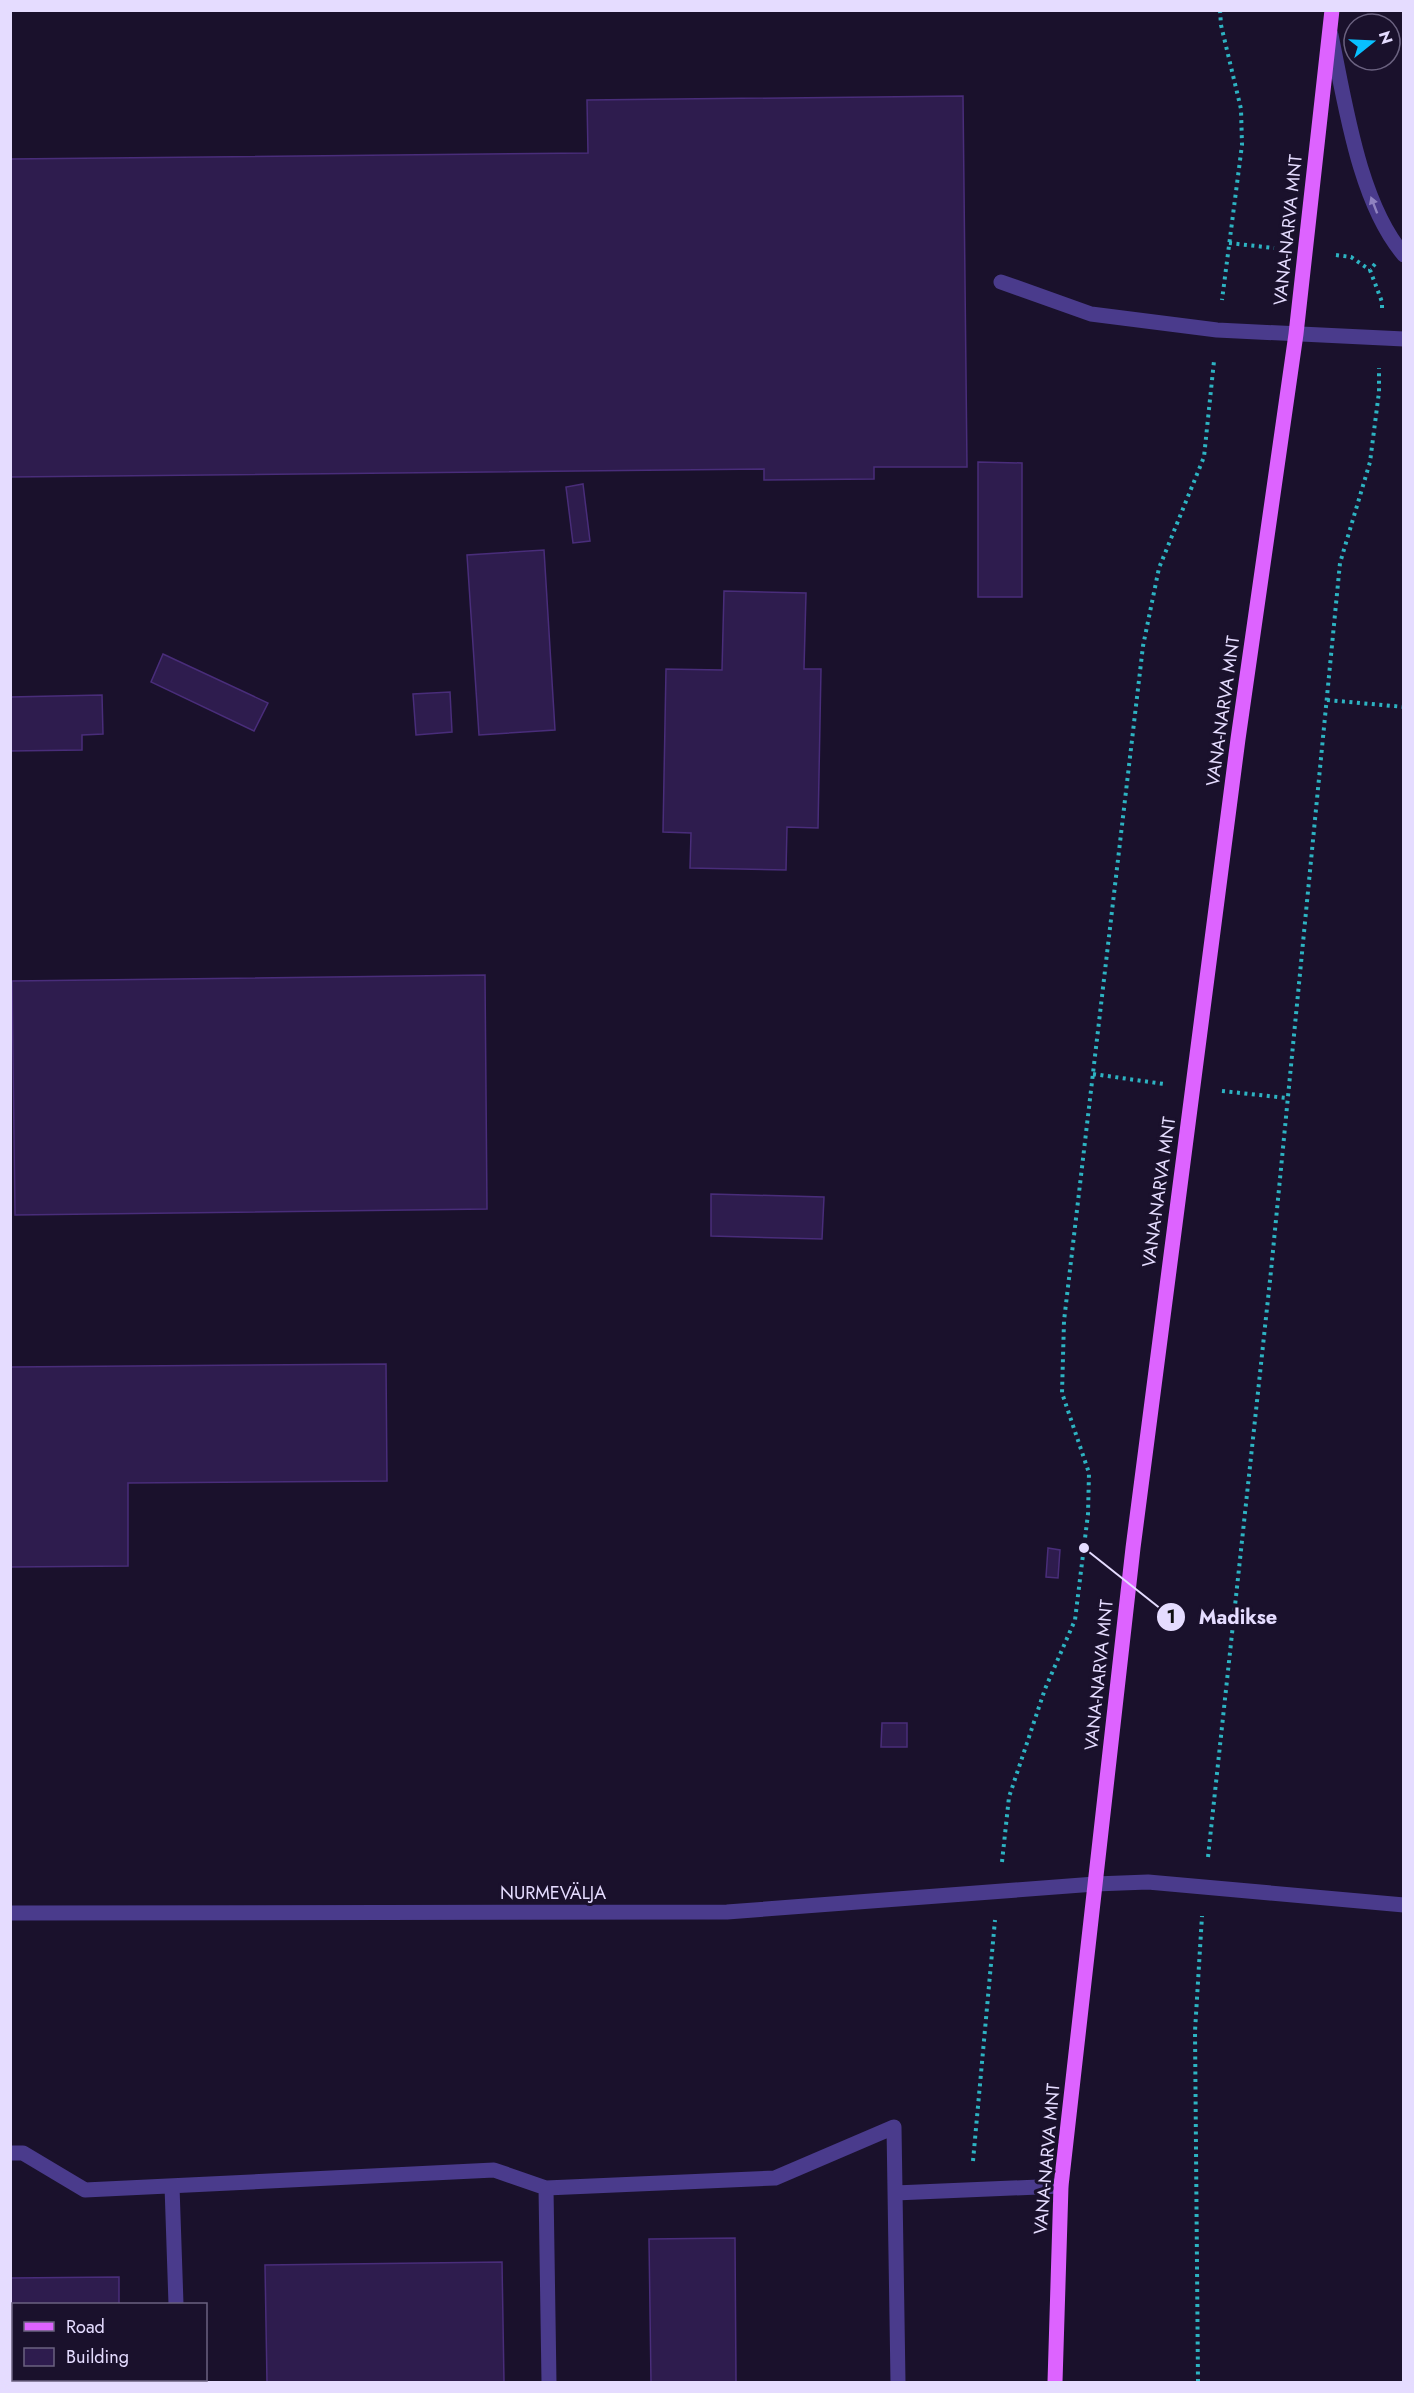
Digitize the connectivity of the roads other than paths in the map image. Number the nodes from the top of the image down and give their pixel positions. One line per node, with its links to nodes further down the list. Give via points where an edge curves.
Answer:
1 (1332, 10): 2 (main road, VANA-NARVA MNT)
2 (1330, 32): 3 (street, one-way to 2, via 1379,217 1363,175); 5 (main road, VANA-NARVA MNT)
3 (1399, 250)
4 (1001, 282): 5 (street, via 1091,314 1217,330)
5 (1296, 334): 6 (street); 7 (main road, VANA-NARVA MNT, via 1238,739 1160,1338)
6 (1404, 339)
7 (1095, 1884): 8 (street, NURMEVÄLJA, via 1149,1882); 9 (street, NURMEVÄLJA, via 727,1912); 12 (main road, VANA-NARVA MNT)
8 (1404, 1905)
9 (10, 1913)
10 (10, 2153): 11 (street, via 23,2153 85,2190)
11 (172, 2186): 13 (street, via 494,2170); 15 (street)
12 (1061, 2186): 14 (street); 18 (main road, VANA-NARVA MNT)
13 (546, 2188): 14 (street, via 775,2178 894,2127); 16 (street)
14 (895, 2193): 17 (street)
15 (176, 2303)
16 (549, 2382)
17 (898, 2382)
18 (1055, 2382)

